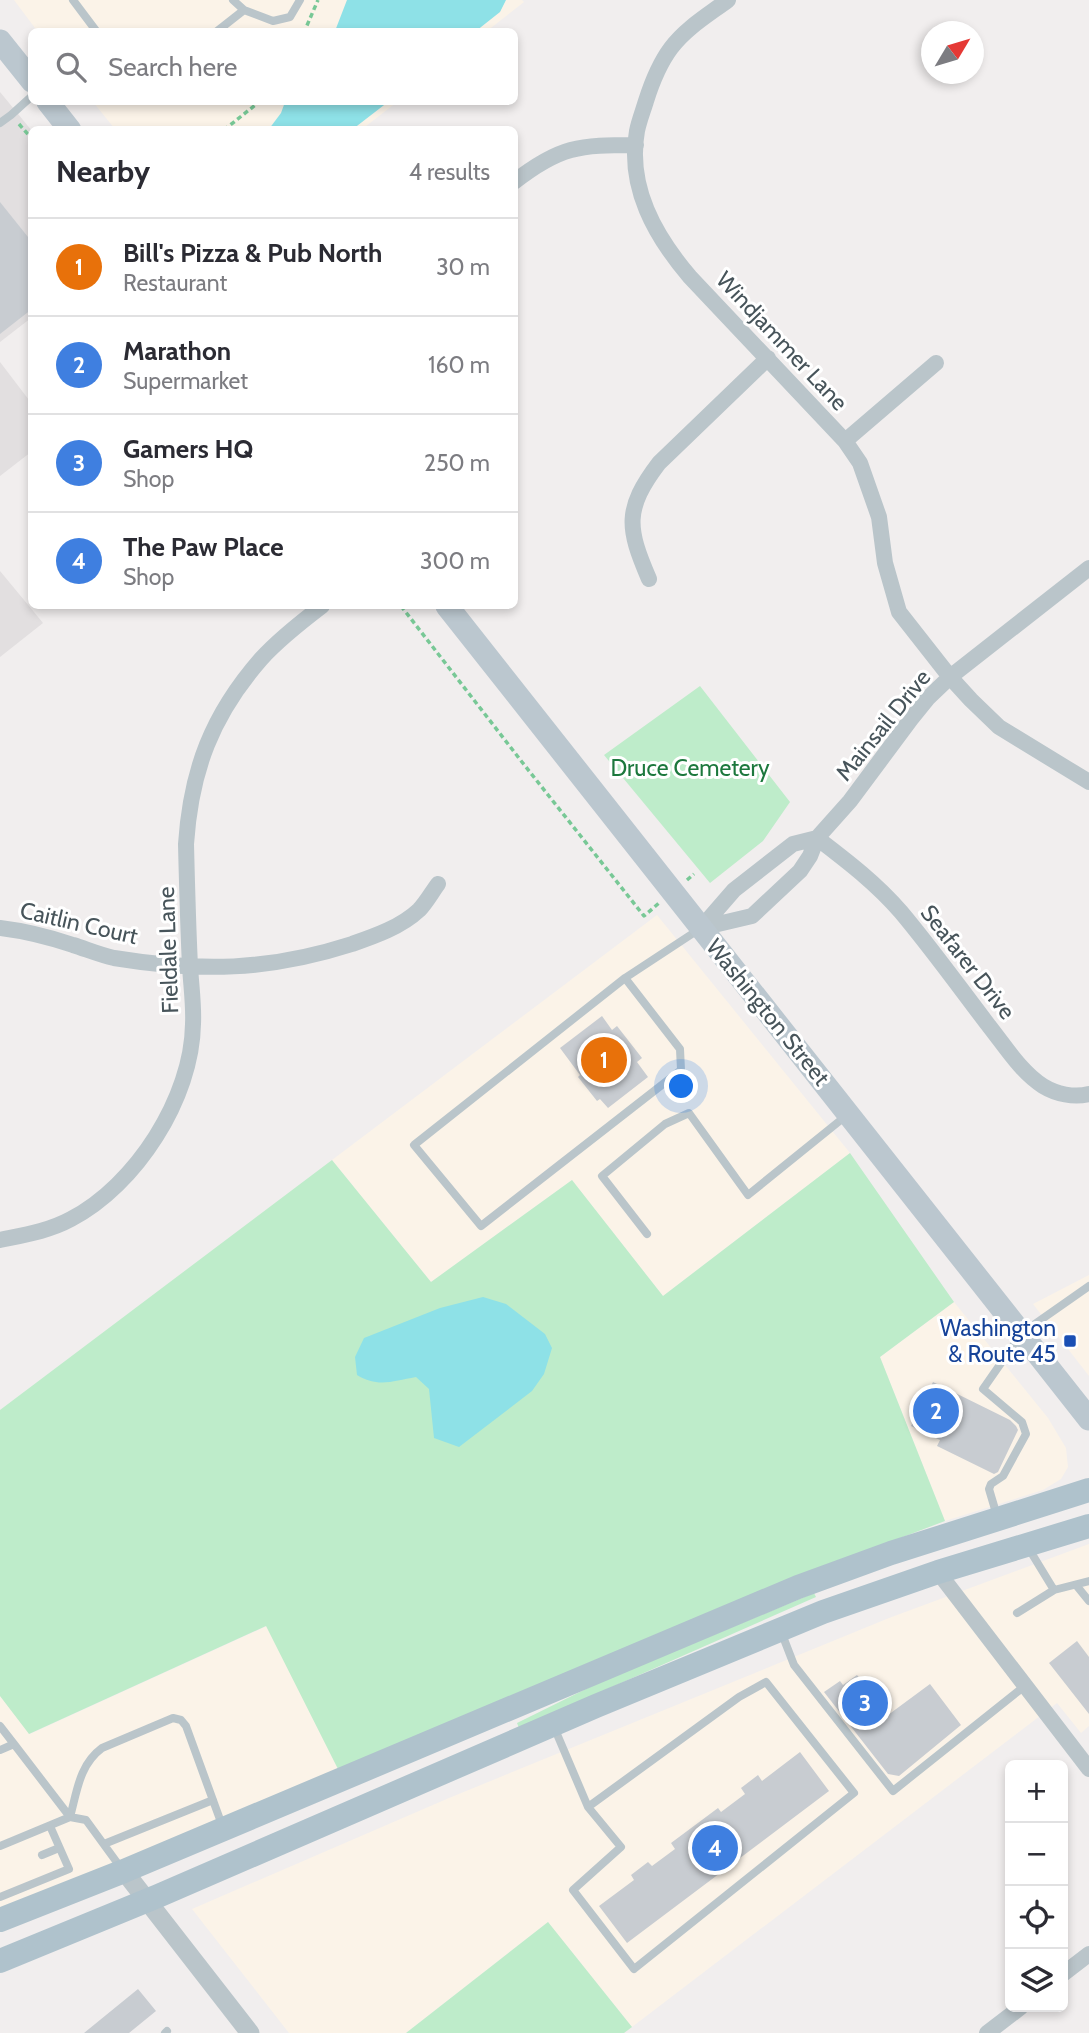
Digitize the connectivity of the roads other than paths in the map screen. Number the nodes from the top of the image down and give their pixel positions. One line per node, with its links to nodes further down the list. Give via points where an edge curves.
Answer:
1 (73, 0): 6 (lane)
2 (233, 0): 5 (lane)
3 (300, 0): 5 (lane, via 290,17 273,21)
4 (728, 0): 14 (street, Windjammer Lane, via 671,48 655,75)
5 (244, 10): 7 (lane)
6 (94, 28)
7 (221, 28)
8 (0, 41): 9 (main road)
9 (28, 76)
10 (28, 100): 12 (lane)
11 (50, 105): 13 (main road)
12 (0, 123)
13 (67, 126)
14 (636, 145): 15 (street, via 571,149 551,156); 16 (street, Windjammer Lane, via 637,174 655,230 690,277)
15 (518, 179)
16 (768, 358): 18 (street, Windjammer Lane); 20 (street, via 644,483 632,520 635,548)
17 (936, 363): 18 (street)
18 (845, 441): 23 (street, Windjammer Lane, via 860,463 879,517 884,563 898,612)
19 (1089, 568): 23 (street, Mainsail Drive)
20 (649, 579)
21 (319, 609): 29 (street, Fieldale Lane, via 262,658 203,751 186,844)
22 (449, 609): 28 (main road, Washington Street)
23 (950, 677): 24 (street, Windjammer Lane, via 999,727); 25 (street, Mainsail Drive, via 928,698)
24 (1089, 782)
25 (817, 838): 28 (street, Mainsail Drive, via 793,845 734,890); 28 (street, Mainsail Drive, via 800,872 752,916); 31 (street, Seafarer Drive, via 865,875 900,911 1017,1061 1041,1085)
26 (438, 884): 29 (street, Caitlin Court, via 404,922 370,938 273,963)
27 (0, 928): 29 (street, Caitlin Court, via 111,957)
28 (701, 928): 30 (lane); 32 (main road, Washington Street)
29 (190, 967): 34 (street, Fieldale Lane, via 194,1025 189,1057 181,1086 145,1155 125,1178 70,1220)
30 (625, 978): 30 (lane, via 414,1145 481,1226 681,1070 680,1049)
31 (1078, 1100)
32 (850, 1114): 33 (lane, via 748,1195 689,1113 665,1124 602,1176); 36 (main road, Washington Street)
33 (647, 1234)
34 (0, 1240)
35 (1089, 1286): 36 (lane)
36 (1022, 1333): 37 (main road, Washington Street); 39 (lane, via 984,1389 1022,1422 1026,1434 1003,1476 989,1489)
37 (1089, 1419)
38 (1089, 1490): 39 (main road)
39 (998, 1518): 59 (main road, via 798,1587)
40 (1089, 1526): 41 (main road)
41 (1027, 1544): 42 (main road); 45 (lane)
42 (937, 1572): 48 (main road); 49 (street)
43 (1089, 1581): 44 (lane)
44 (1076, 1585): 45 (lane); 46 (lane)
45 (1054, 1590): 47 (lane)
46 (1089, 1601)
47 (1017, 1613)
48 (780, 1630): 49 (lane, via 794,1665 893,1791); 50 (main road)
49 (1026, 1685): 54 (street)
50 (553, 1724): 56 (lane); 66 (main road)
51 (0, 1726): 52 (lane)
52 (14, 1744): 53 (lane); 57 (lane)
53 (0, 1750)
54 (1089, 1769)
55 (213, 1800): 57 (lane, via 186,1726 177,1718 102,1748 89,1760); 59 (lane); 60 (lane)
56 (589, 1807): 56 (lane, via 621,1847 573,1890 634,1969 854,1793 766,1682)
57 (71, 1817): 58 (lane); 60 (lane, via 86,1820)
58 (50, 1826): 61 (lane); 62 (lane)
59 (223, 1828): 64 (main road)
60 (104, 1844): 64 (lane)
61 (0, 1846)
62 (59, 1848): 63 (lane); 65 (lane, via 69,1869)
63 (42, 1855)
64 (124, 1871): 66 (street); 67 (main road)
65 (0, 1897)
66 (146, 1900): 69 (main road); 72 (street)
67 (0, 1920)
68 (1089, 1954): 70 (street)
69 (0, 1961)
70 (1068, 1970)
71 (1014, 2012): 73 (street)
72 (250, 2033)
73 (987, 2033)

